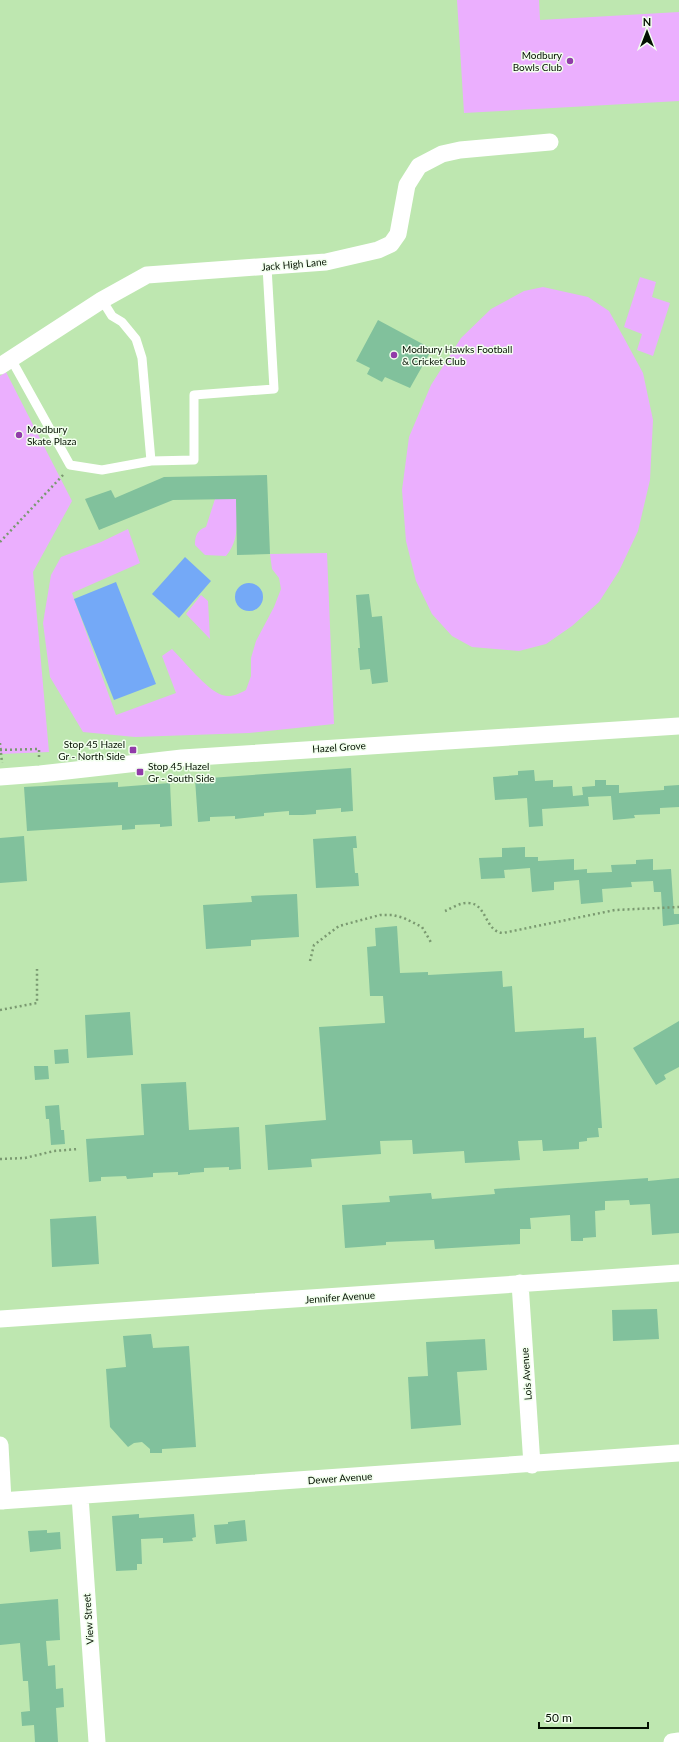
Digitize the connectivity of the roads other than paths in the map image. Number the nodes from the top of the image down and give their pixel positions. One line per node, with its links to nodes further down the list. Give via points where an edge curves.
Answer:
1 (550, 142): 2 (street, Jack High Lane, via 442,154 419,166 407,185 400,230 391,244 378,250 326,262)
2 (267, 267): 3 (street, Jack High Lane, via 147,275); 5 (lane, via 274,388 194,395 194,460)
3 (102, 300): 4 (street, Jack High Lane); 5 (lane, via 112,316 122,322 136,339 142,358)
4 (5, 363): 5 (lane, via 70,465 102,470)
5 (151, 461)
6 (679, 726): 7 (street, Hazel Grove, via 182,758)
7 (0, 777)
8 (679, 1273): 9 (street, Jennifer Avenue)
9 (520, 1283): 10 (street, Jennifer Avenue, via 424,1292); 13 (street, Lois Avenue)
10 (0, 1319)
11 (0, 1445): 15 (street)
12 (679, 1453): 13 (street, Dewer Avenue)
13 (532, 1465): 14 (street, Dewer Avenue)
14 (80, 1496): 15 (street, Dewer Avenue); 16 (street, View Street)
15 (1, 1501)
16 (97, 1742)
17 (672, 1742): 18 (street)
18 (679, 1742)

